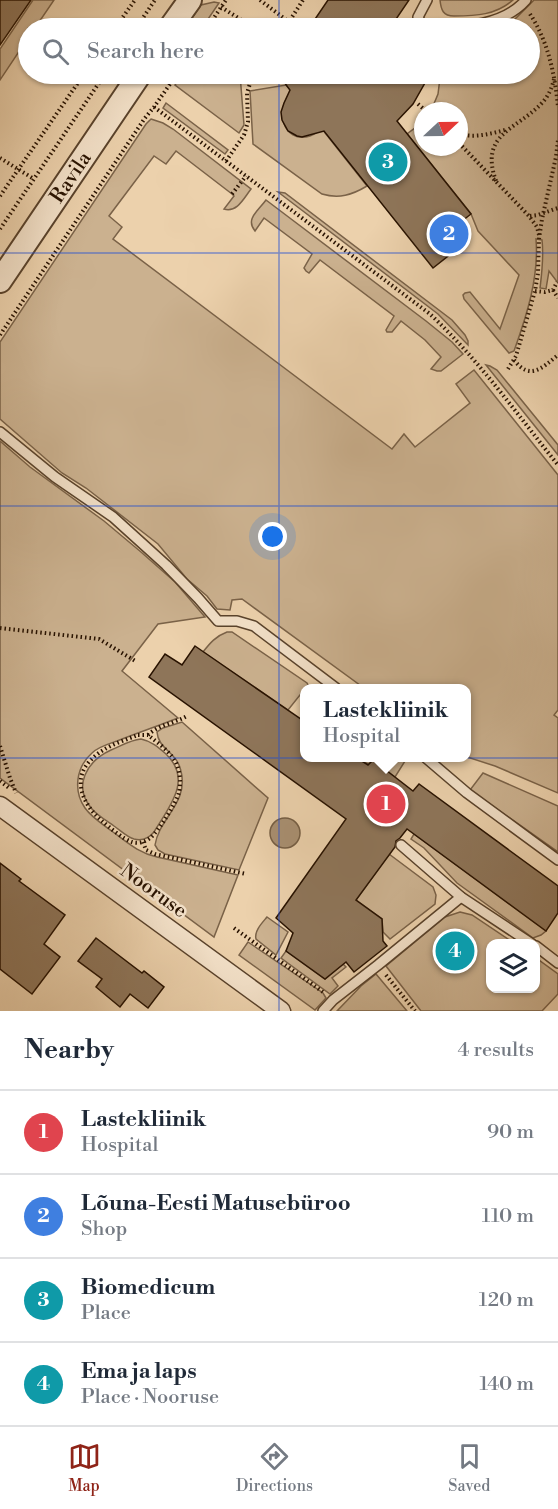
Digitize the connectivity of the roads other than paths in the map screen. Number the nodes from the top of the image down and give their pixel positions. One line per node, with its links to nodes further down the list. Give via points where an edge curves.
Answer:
1 (190, 0): 4 (street)
2 (427, 0): 5 (lane)
3 (524, 2): 6 (lane)
4 (177, 18)
5 (418, 18)
6 (500, 18)
7 (133, 84): 8 (street, Ravila)
8 (0, 280)
9 (0, 432): 10 (lane, via 113,517 166,565 218,621 254,626)
10 (331, 684)
11 (431, 762): 14 (lane)
12 (0, 806): 19 (street, Nooruse)
13 (401, 845): 15 (lane)
14 (558, 860)
15 (461, 897): 16 (lane); 20 (lane)
16 (525, 939)
17 (540, 950): 18 (lane)
18 (558, 963)
19 (281, 1011)
20 (323, 1011)

